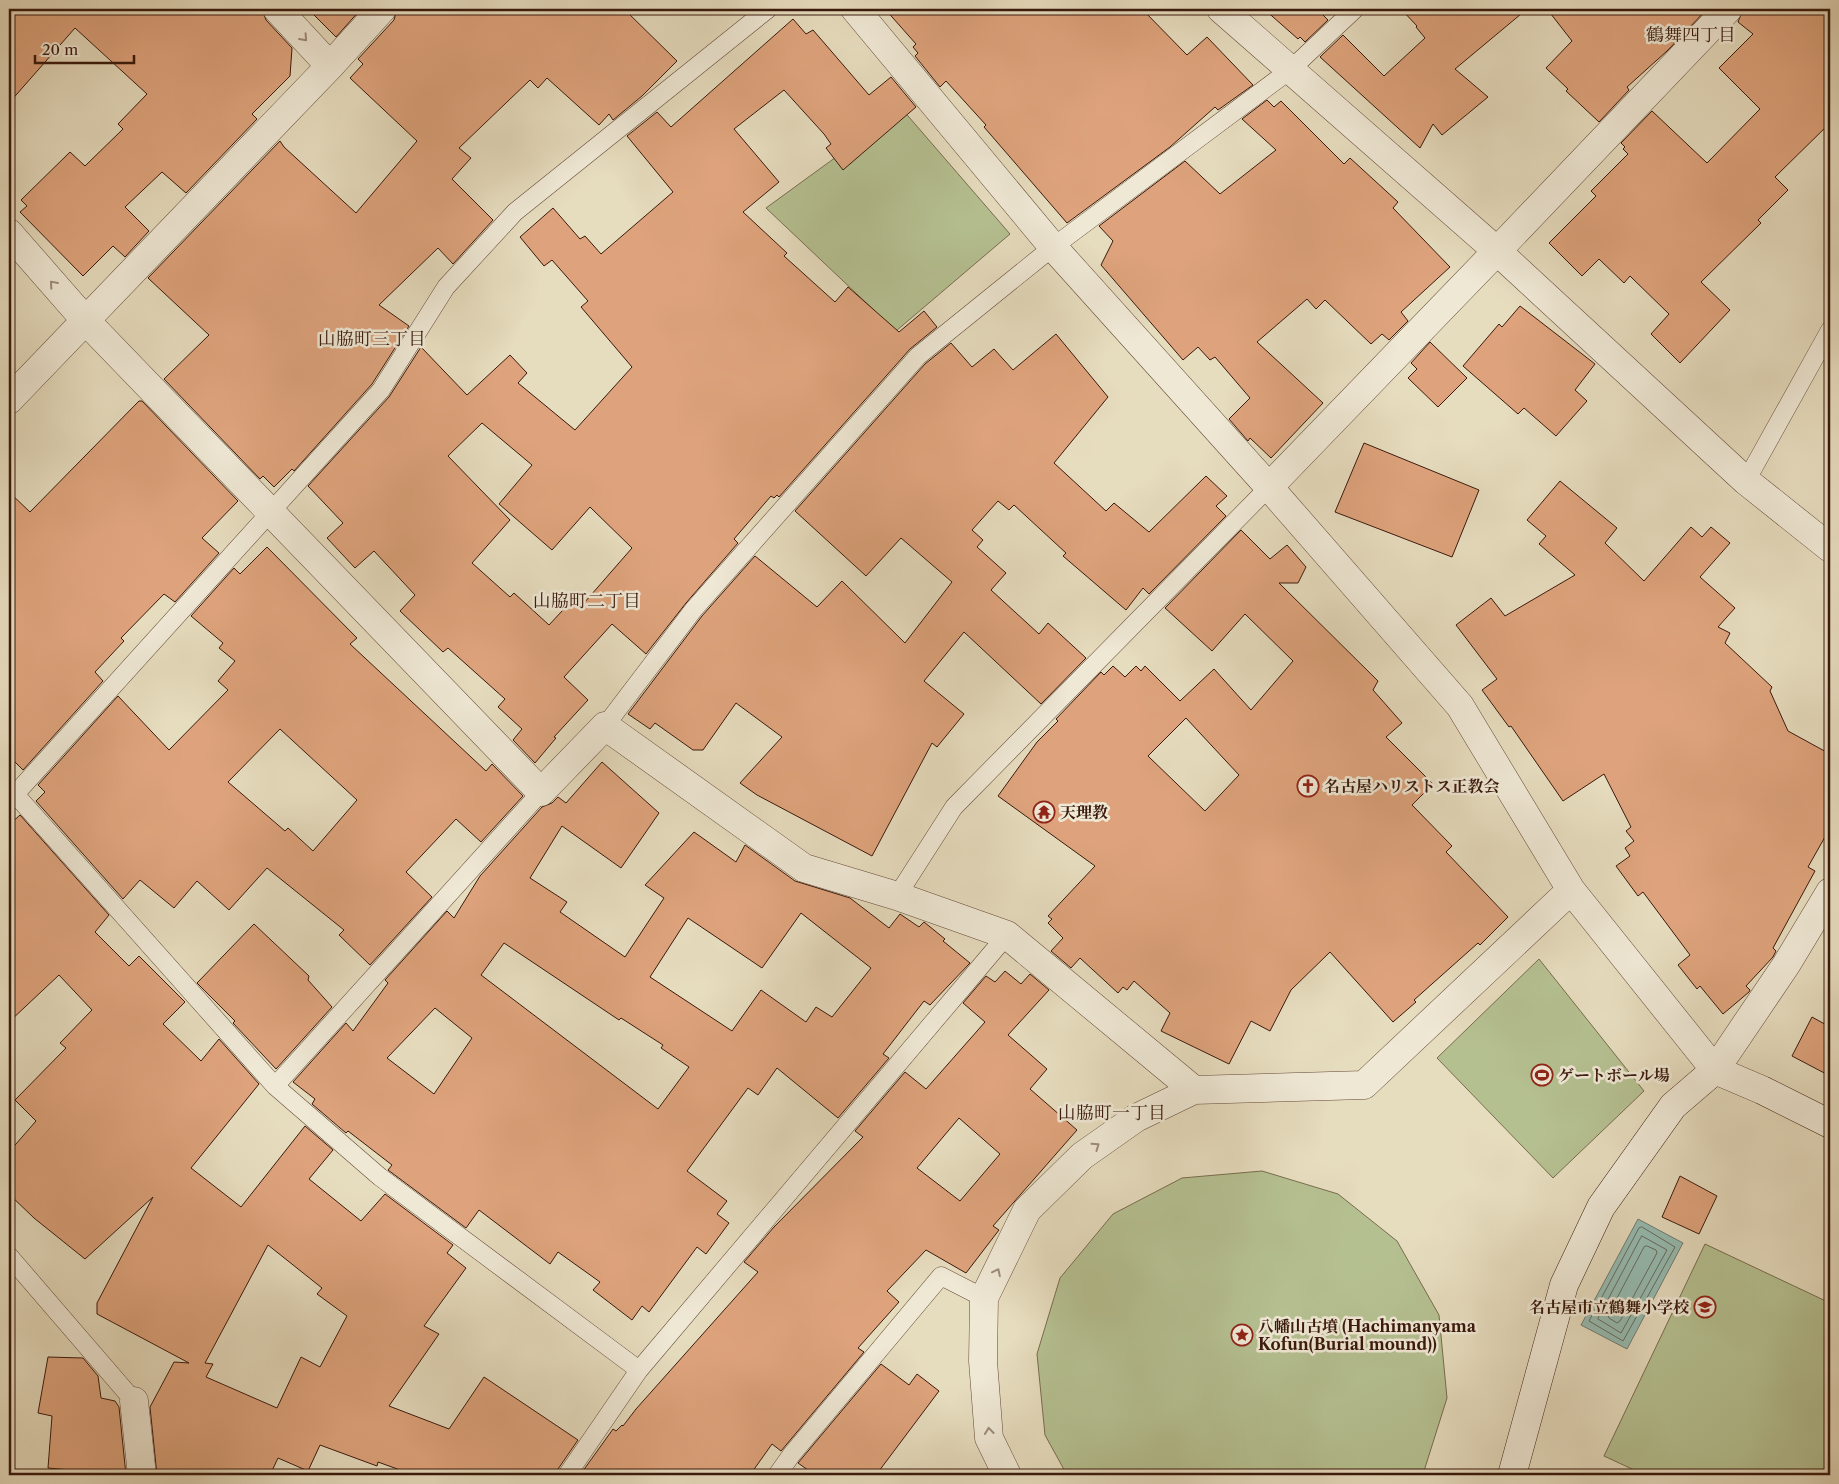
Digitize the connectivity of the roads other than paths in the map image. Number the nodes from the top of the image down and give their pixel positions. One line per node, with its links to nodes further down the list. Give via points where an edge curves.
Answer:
1 (277, 9): 8 (street, one-way to 8)
2 (382, 9): 8 (street)
3 (768, 9): 18 (lane, via 515,212 446,286 381,390)
4 (855, 9): 11 (street)
5 (1221, 9): 9 (street)
6 (1356, 9): 9 (lane)
7 (1728, 9): 12 (street)
8 (330, 66): 13 (street)
9 (1290, 70): 11 (lane); 12 (street)
10 (9, 233): 13 (street, one-way to 10)
11 (1053, 247): 17 (street); 20 (lane, via 918,356 694,609)
12 (1497, 251): 16 (street); 17 (street)
13 (86, 321): 15 (street); 18 (street)
14 (1830, 330): 16 (lane)
15 (9, 400)
16 (1746, 481): 19 (street)
17 (1269, 487): 23 (street, via 1460,706); 25 (lane, via 954,807)
18 (271, 511): 21 (lane); 22 (street)
19 (1830, 548)
20 (605, 726): 22 (street); 25 (street, via 804,868)
21 (13, 790): 28 (lane)
22 (541, 792): 28 (lane)
23 (1571, 890): 27 (street); 29 (street, via 1364,1085)
24 (1830, 892): 27 (street, via 1786,965)
25 (897, 896): 26 (street)
26 (1007, 935): 29 (street); 33 (lane)
27 (1715, 1070): 30 (street); 39 (street, via 1673,1106 1601,1207 1564,1285)
28 (275, 1086): 33 (lane, via 380,1178)
29 (1194, 1090): 32 (street, one-way to 29, via 1027,1210 1082,1156 1136,1118)
30 (1830, 1124)
31 (9, 1256): 34 (lane)
32 (984, 1298): 37 (lane, via 942,1276); 38 (street, one-way to 32, via 989,1438 983,1361)
33 (639, 1370): 36 (lane)
34 (134, 1400): 35 (street)
35 (142, 1475)
36 (567, 1475)
37 (777, 1475)
38 (1007, 1475)
39 (1512, 1475)

